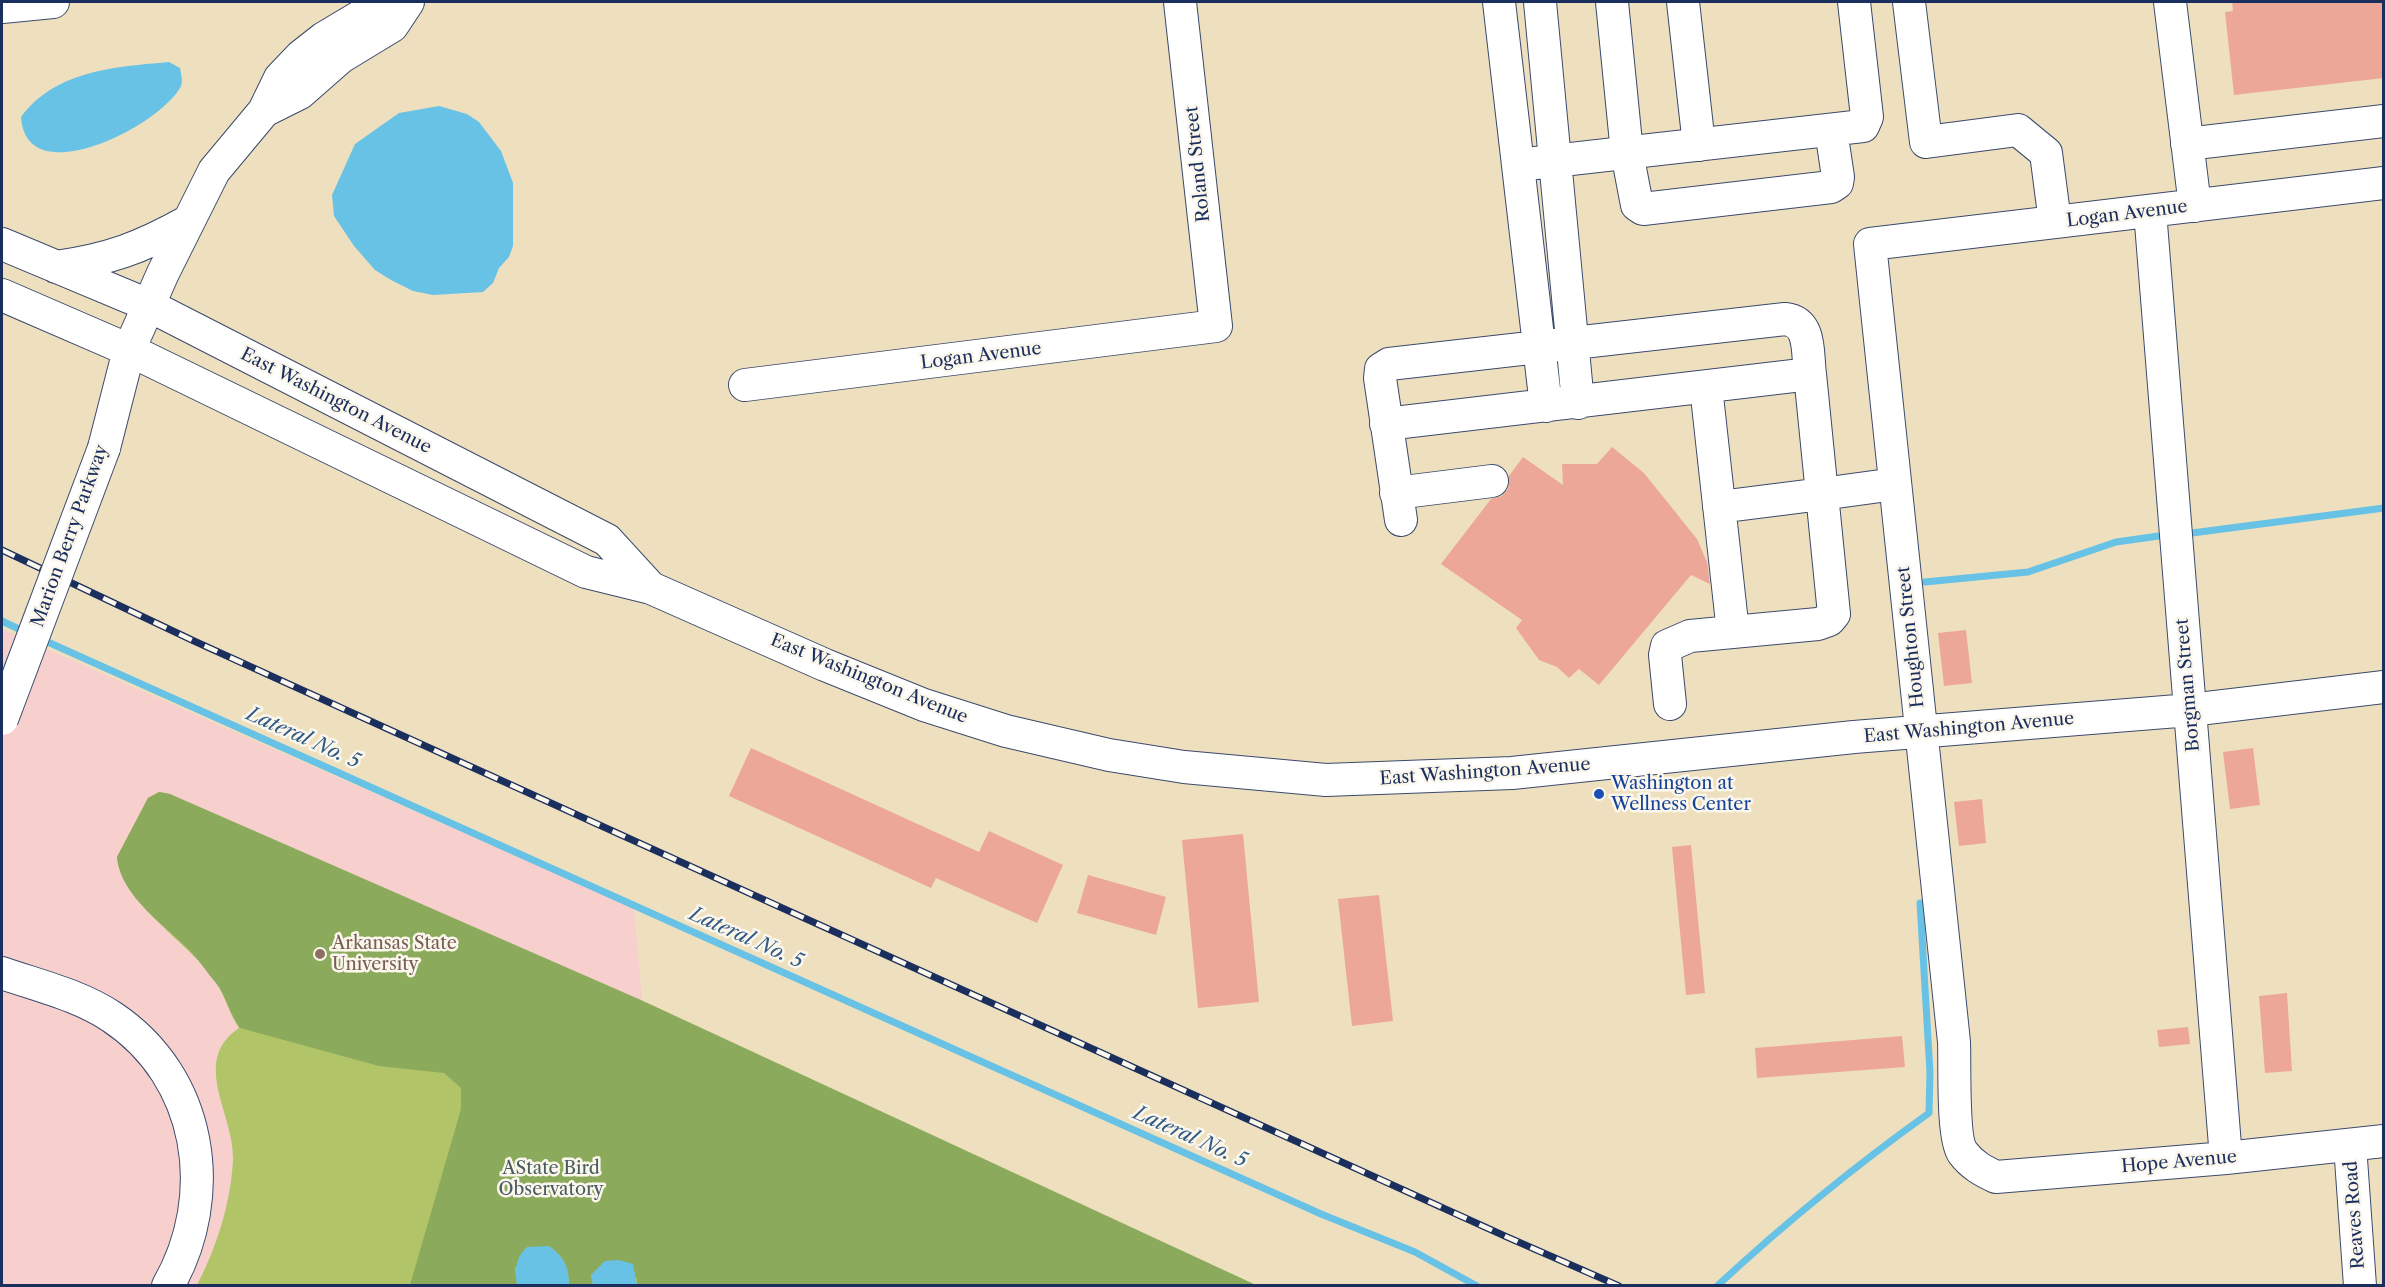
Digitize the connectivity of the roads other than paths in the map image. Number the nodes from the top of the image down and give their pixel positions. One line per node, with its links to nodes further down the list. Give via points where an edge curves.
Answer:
1 (53, 2): 11 (street)
2 (407, 2): 22 (street, Marion Berry Parkway, via 381,4 324,38 280,78 264,111 214,171)
3 (1180, 2): 31 (street, Roland Street)
4 (1499, 2): 18 (street)
5 (1540, 2): 17 (street)
6 (1612, 2): 16 (street)
7 (1683, 2): 15 (street)
8 (1854, 2): 13 (street, via 1866,123)
9 (1909, 2): 23 (street, via 1926,142 2018,130 2046,153)
10 (2170, 2): 14 (street)
11 (2, 7)
12 (2384, 122): 14 (street)
13 (1831, 130): 15 (street); 16 (street, via 1838,177 1832,187 1643,208 1633,195)
14 (2187, 144): 20 (street)
15 (1699, 145): 16 (street)
16 (1627, 153): 17 (street)
17 (1554, 160): 18 (street); 24 (street)
18 (1518, 165): 25 (street)
19 (2384, 183): 20 (street, Logan Avenue)
20 (2195, 206): 21 (street, Logan Avenue)
21 (2150, 211): 23 (street, Logan Avenue); 49 (street, Borgman Street)
22 (187, 222): 28 (street, via 147,244 99,260); 30 (street, Marion Berry Parkway)
23 (2055, 222): 27 (street, Logan Avenue)
24 (1561, 227): 25 (street); 32 (street)
25 (1526, 231): 33 (street)
26 (2, 244): 28 (street, East Washington Avenue)
27 (1870, 244): 42 (street, Houghton Street)
28 (56, 267): 30 (street, East Washington Avenue)
29 (2, 295): 34 (street, East Washington Avenue)
30 (148, 305): 34 (street, Marion Berry Parkway); 45 (street, East Washington Avenue, via 607,540)
31 (1216, 326): 36 (street, Logan Avenue)
32 (1572, 342): 33 (street); 35 (street, via 1796,320 1806,334); 38 (street)
33 (1539, 346): 39 (street); 40 (street, via 1389,364 1381,369 1380,378)
34 (129, 350): 45 (street, East Washington Avenue, via 586,572); 50 (street, Marion Berry Parkway, bridge, via 104,448)
35 (1810, 374): 37 (street); 43 (street)
36 (745, 385)
37 (1706, 387): 38 (street); 44 (street)
38 (1578, 403): 39 (street)
39 (1546, 406): 40 (street)
40 (1386, 424): 41 (street, via 1398,506)
41 (1491, 481)
42 (1895, 484): 43 (street); 51 (street, Houghton Street)
43 (1822, 494): 44 (street); 46 (street, via 1834,614 1818,624)
44 (1719, 507): 46 (street)
45 (651, 588): 51 (street, East Washington Avenue, via 924,705 1006,731 1108,754 1227,772 1326,780 1413,779 1512,773)
46 (1733, 632): 48 (street, via 1690,636 1667,646)
47 (2384, 687): 49 (street, East Washington Avenue)
48 (1670, 704)
49 (2190, 710): 51 (street, East Washington Avenue); 55 (street, Borgman Street)
50 (2, 719)
51 (1921, 732): 56 (street, Houghton Street, via 1954,1042 1958,1144)
52 (2, 974): 57 (street, via 79,999 110,1016 149,1050 178,1092 194,1140 198,1191 189,1242)
53 (2384, 1141): 54 (street, Hope Avenue)
54 (2350, 1144): 55 (street, Hope Avenue); 58 (street, Reaves Road)
55 (2226, 1158): 56 (street, Hope Avenue, via 1996,1177)
56 (1976, 1168)
57 (168, 1286)
58 (2360, 1286)

